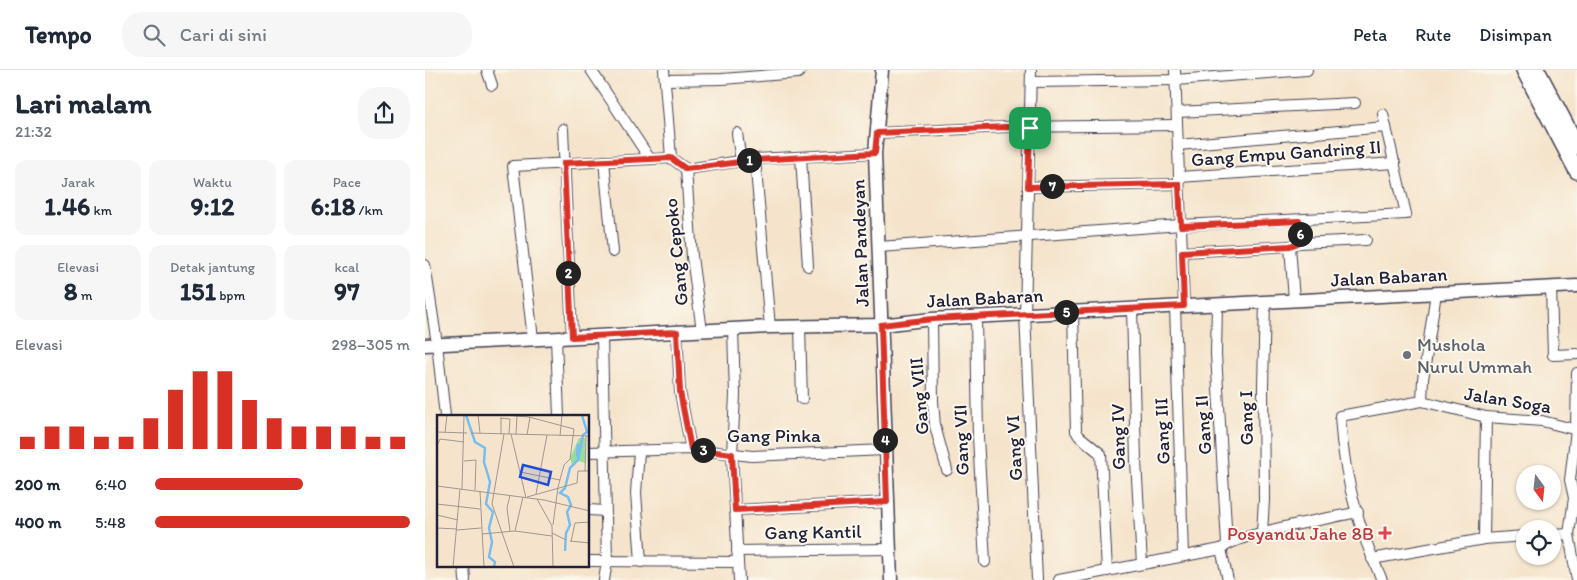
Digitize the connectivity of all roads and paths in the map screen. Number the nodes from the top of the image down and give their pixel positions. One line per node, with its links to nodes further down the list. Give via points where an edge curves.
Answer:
1 (487, 70): 12 (street)
2 (591, 70): 27 (street)
3 (801, 70): 9 (street, via 798,73 722,79)
4 (882, 70): 21 (street, Jalan Pandeyan)
5 (1031, 70): 11 (street, Gang VI)
6 (1307, 70): 10 (street)
7 (1524, 70): 34 (main road)
8 (1537, 70): 23 (main road)
9 (665, 75): 26 (street)
10 (1175, 75): 11 (street); 14 (street, Gang III)
11 (1031, 82): 18 (street, Gang VI)
12 (492, 85)
13 (1355, 103): 14 (street)
14 (1177, 112): 16 (street, Gang III)
15 (1383, 114): 17 (street)
16 (1177, 125): 18 (street); 22 (street, Gang III)
17 (1387, 127): 22 (street); 32 (street)
18 (1030, 128): 21 (street); 36 (street, Gang VI)
19 (563, 129): 31 (street)
20 (737, 133): 30 (street)
21 (877, 133): 24 (street, Jalan Pandeyan)
22 (1178, 145): 35 (street, Gang III)
23 (1577, 146)
24 (875, 153): 25 (street); 42 (street, Jalan Pandeyan)
25 (801, 157): 28 (street); 46 (street)
26 (671, 158): 27 (street); 33 (street)
27 (650, 159): 29 (street)
28 (755, 160): 30 (street); 61 (street)
29 (603, 161): 31 (street); 43 (street)
30 (741, 162): 33 (street)
31 (564, 163): 67 (street); 69 (street, via 513,166)
32 (1395, 163): 35 (street, Gang Empu Gandring II); 37 (street, via 1406,214)
33 (686, 169): 64 (street, Gang Cepoko, via 692,257)
34 (1577, 171)
35 (1179, 180): 36 (street, Gang Empu Gandring II); 38 (street, Gang III)
36 (1028, 187): 39 (street, Gang VI)
37 (1299, 221): 38 (street); 41 (street)
38 (1181, 226): 39 (street); 44 (street, Gang III)
39 (1027, 237): 42 (street); 57 (street, Gang VI)
40 (1366, 240): 41 (street)
41 (1294, 245): 44 (street); 51 (street)
42 (879, 247): 60 (street, Jalan Pandeyan)
43 (613, 252)
44 (1182, 252): 54 (street, Gang III)
45 (425, 265): 47 (street)
46 (808, 266)
47 (426, 281): 70 (street)
48 (1577, 286): 49 (street, Jalan Babaran)
49 (1551, 287): 50 (street, Jalan Babaran); 71 (street, via 1553,355)
50 (1436, 293): 51 (street, Jalan Babaran); 74 (street, via 1423,379)
51 (1293, 300): 52 (street, Jalan Babaran)
52 (1265, 302): 53 (street, Jalan Babaran); 91 (street, Gang I, via 1264,528)
53 (1217, 304): 54 (street, Jalan Babaran); 96 (street, Gang II)
54 (1179, 306): 55 (street, Jalan Babaran); 99 (street, Gang III)
55 (1132, 309): 56 (street, Jalan Babaran); 106 (street, Gang IV)
56 (1073, 312): 57 (street, Jalan Babaran); 107 (street, via 1076,431 1101,454)
57 (1025, 314): 58 (street, Jalan Babaran); 111 (street, Gang VI)
58 (976, 317): 59 (street, Jalan Babaran); 105 (street, Gang VII)
59 (933, 319): 60 (street, Jalan Babaran); 85 (street, Gang VIII, via 935,426)
60 (881, 325): 62 (street, Jalan Babaran); 80 (street, Jalan Pandeyan)
61 (770, 327): 62 (street, Jalan Babaran); 63 (street, Jalan Babaran)
62 (800, 327): 73 (street)
63 (733, 329): 64 (street, Jalan Babaran); 84 (street, via 735,396)
64 (702, 330): 65 (street, Jalan Babaran)
65 (677, 332): 66 (street, Jalan Babaran); 79 (street, via 680,392)
66 (602, 336): 67 (street, Jalan Babaran); 83 (street)
67 (572, 337): 68 (street, Jalan Babaran)
68 (556, 338): 69 (street, Jalan Babaran); 76 (street)
69 (533, 339): 70 (street, Jalan Babaran)
70 (431, 344): 75 (street)
71 (1577, 354)
72 (1577, 373): 78 (street)
73 (802, 399)
74 (1423, 401): 77 (street, Jalan Soga); 90 (street, via 1340,416 1344,465)
75 (445, 415)
76 (559, 415)
77 (1486, 417): 78 (street, Jalan Soga, via 1542,421); 95 (street)
78 (1577, 430): 93 (street, via 1570,480 1574,498)
79 (691, 449): 81 (street, Gang Pinka); 84 (street, Gang Pinka)
80 (885, 450): 84 (street, Gang Pinka, via 752,456); 86 (street, Jalan Pandeyan)
81 (639, 451): 83 (street, Gang Pinka); 103 (street, via 636,493)
82 (590, 452): 83 (street, Gang Pinka)
83 (604, 452): 89 (street)
84 (732, 454): 88 (street)
85 (947, 470)
86 (887, 502): 88 (street); 97 (street, Jalan Pandeyan)
87 (590, 510): 89 (street)
88 (735, 510): 98 (street)
89 (605, 511): 102 (street)
90 (1358, 512): 91 (street); 100 (street)
91 (1261, 532): 96 (street)
92 (1561, 534): 93 (street)
93 (1569, 534): 115 (street)
94 (1516, 537): 95 (street)
95 (1484, 539): 100 (street)
96 (1224, 546): 99 (street); 113 (street, Gang II)
97 (889, 549): 98 (street, Gang Kantil); 110 (street, Jalan Pandeyan)
98 (737, 550): 104 (street)
99 (1183, 555): 106 (street)
100 (1372, 559): 114 (street)
101 (590, 561): 102 (street)
102 (607, 562): 103 (street); 108 (street)
103 (641, 562): 104 (street)
104 (738, 562): 109 (street)
105 (985, 562)
106 (1141, 564): 107 (street)
107 (1107, 571): 112 (street)
108 (604, 580)
109 (739, 580)
110 (891, 580)
111 (1037, 580)
112 (1059, 580)
113 (1228, 580)
114 (1382, 580)
115 (1577, 580)

